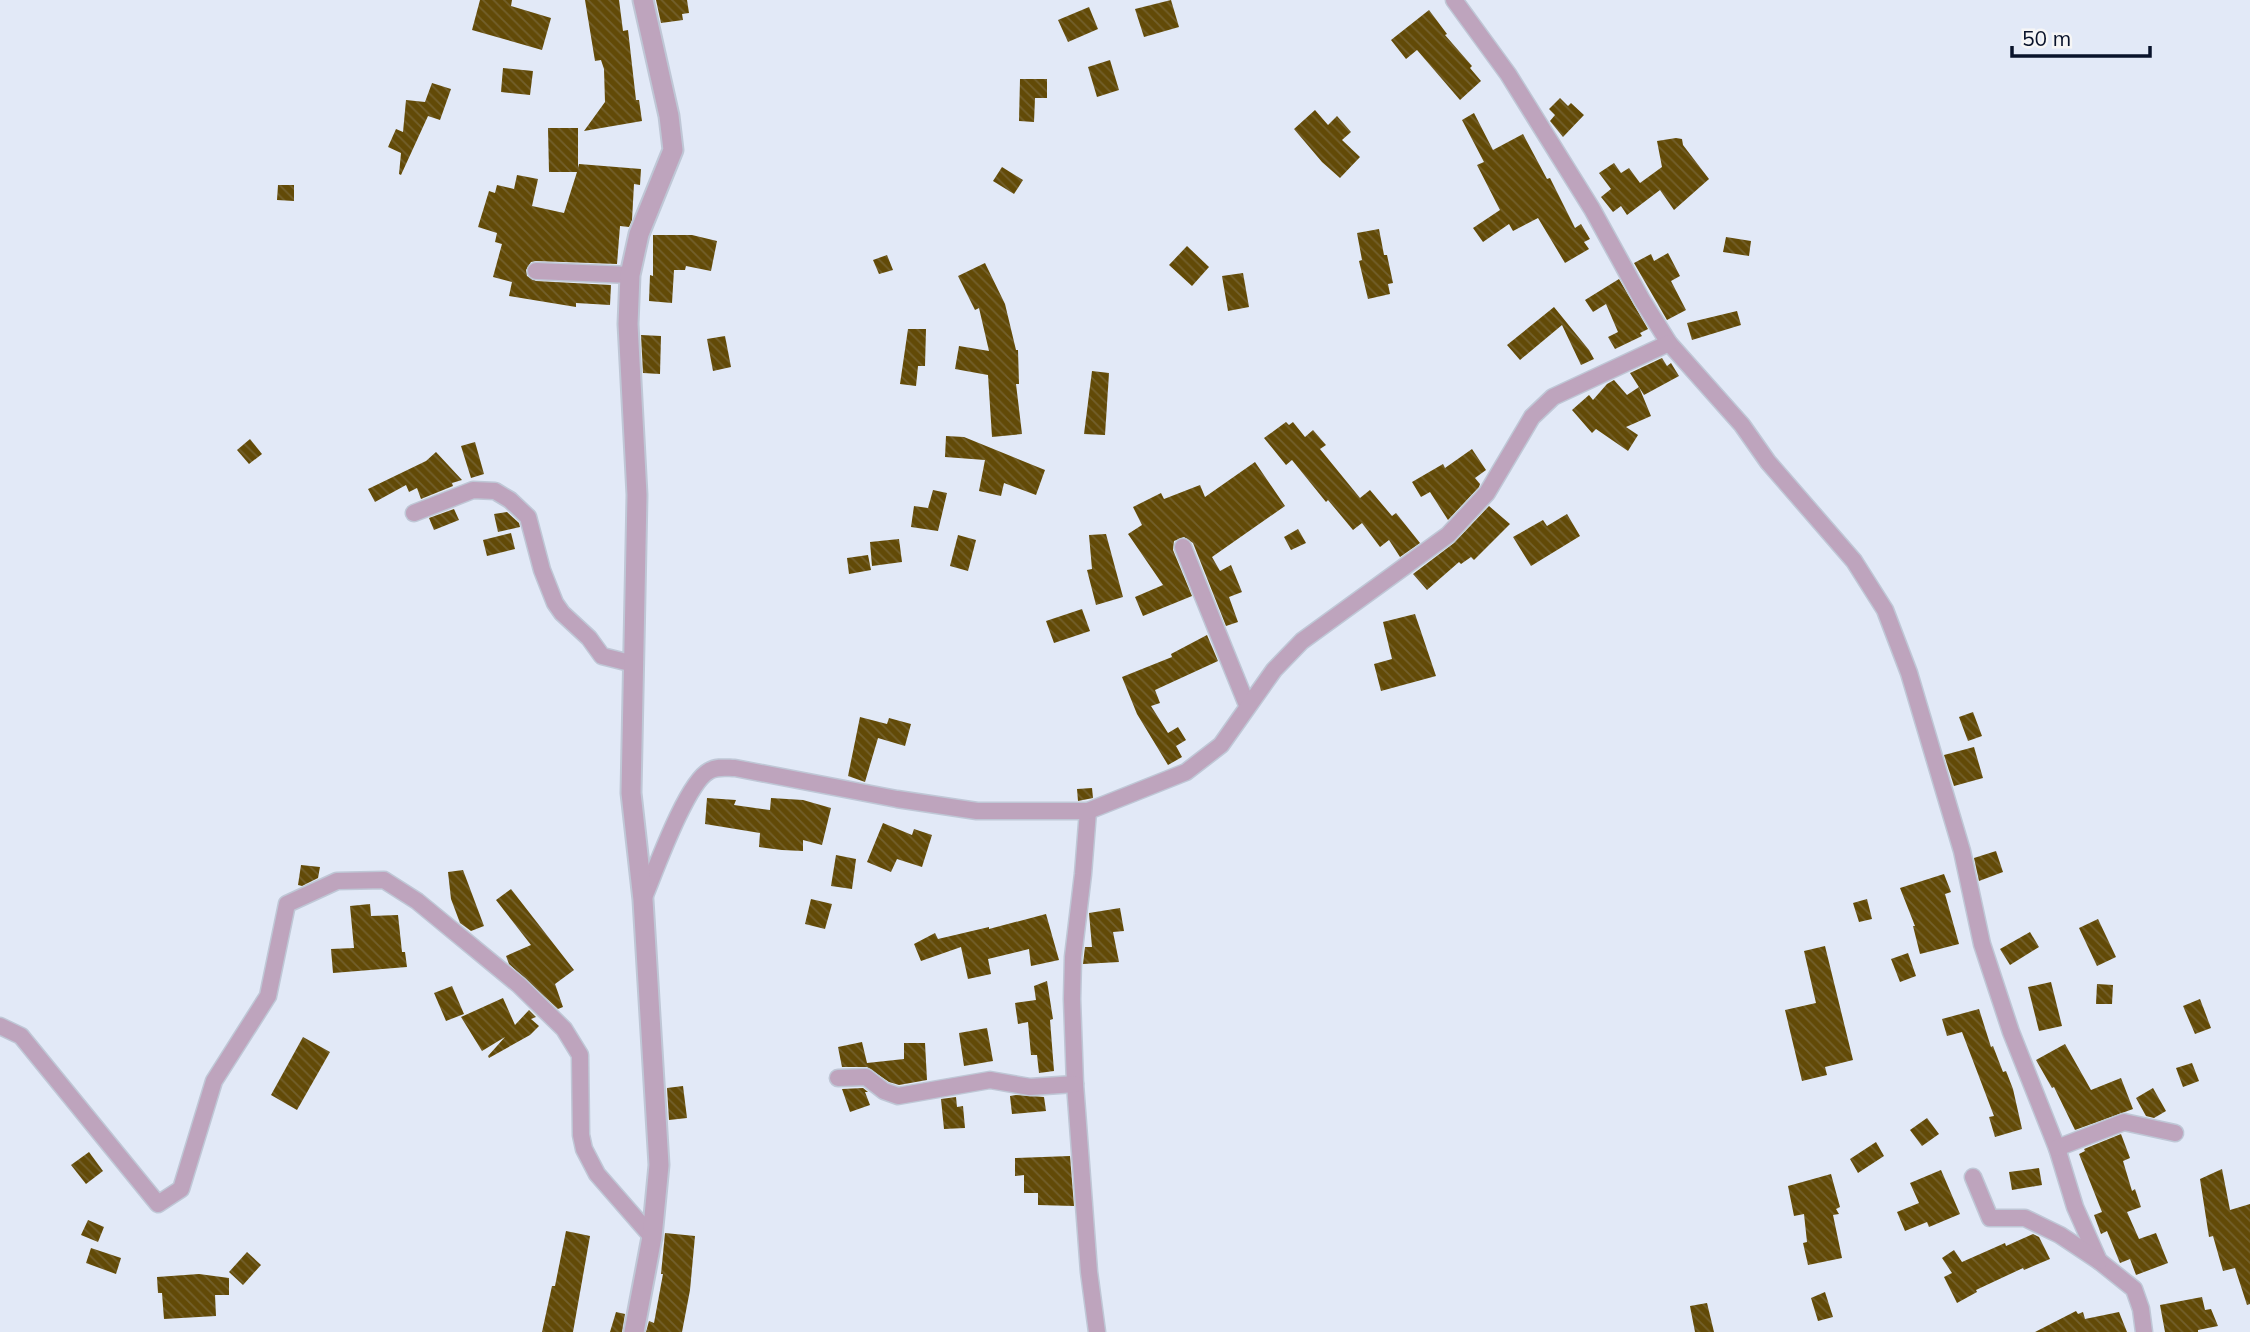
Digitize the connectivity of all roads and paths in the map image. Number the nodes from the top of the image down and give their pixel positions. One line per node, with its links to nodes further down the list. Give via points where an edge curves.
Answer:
1 (643, 0): 4 (street, via 673,150 639,234)
2 (1454, 0): 5 (street, via 1592,209)
3 (536, 271): 4 (street)
4 (630, 275): 8 (street, via 628,344 637,495)
5 (1669, 343): 9 (street, via 1553,397 1532,417 1487,493 1448,535 1301,641); 16 (street, via 1854,561 1885,610 1909,673 1962,851 1986,956)
6 (414, 513): 8 (street, via 473,490 495,491 510,499 527,517 542,570 562,613 602,656)
7 (1183, 547): 9 (street)
8 (634, 664): 11 (street, via 631,793)
9 (1248, 705): 10 (street, via 1222,745 1204,761)
10 (1088, 811): 11 (street, via 977,811 721,767 701,777 692,790); 14 (street, via 1073,957)
11 (643, 900): 18 (street, via 659,1165)
12 (0, 1026): 18 (street, via 21,1036 158,1204 181,1189 214,1081 268,996 286,904 337,881 384,880 417,901 519,985 564,1030 580,1055 583,1149 597,1174)
13 (838, 1078): 14 (street, via 866,1077 898,1096 990,1080 1036,1088)
14 (1075, 1084): 21 (street)
15 (2175, 1133): 16 (street, via 2124,1122)
16 (2057, 1148): 19 (street, via 2075,1207)
17 (1973, 1177): 19 (street, via 1990,1218 2025,1218)
18 (652, 1237): 20 (street)
19 (2099, 1261): 22 (street, via 2134,1289)
20 (635, 1332)
21 (1097, 1332)
22 (2144, 1332)

